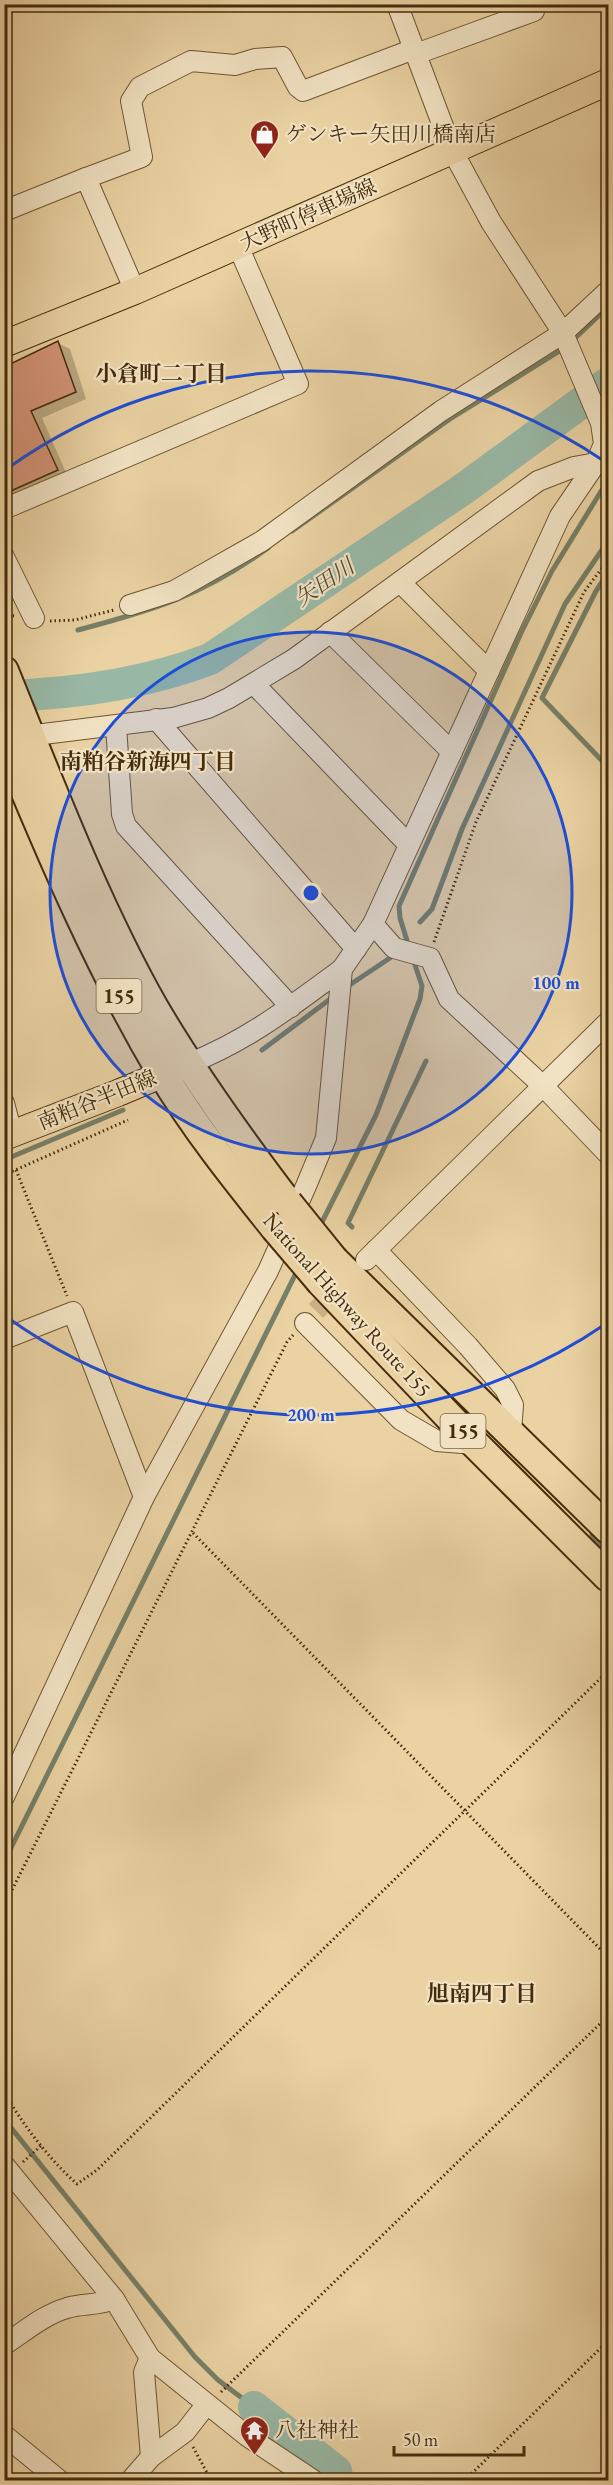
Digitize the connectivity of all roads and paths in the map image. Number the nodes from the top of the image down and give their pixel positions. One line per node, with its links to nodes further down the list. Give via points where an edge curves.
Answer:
1 (397, 4): 3 (street)
2 (534, 11): 3 (street)
3 (415, 51): 5 (street); 6 (street, via 303,91 282,57 235,65 191,61 140,87 131,101 142,157)
4 (609, 82): 5 (main road, 大野町停車場線)
5 (452, 150): 8 (main road, 大野町停車場線); 11 (street, via 491,222)
6 (86, 178): 7 (street); 9 (street)
7 (4, 211)
8 (238, 246): 9 (main road, 大野町停車場線); 14 (street, via 298,384)
9 (135, 291): 12 (main road, 大野町停車場線)
10 (609, 291): 11 (street)
11 (564, 336): 13 (street, via 601,423); 18 (street, via 441,411 262,541 201,578)
12 (4, 344)
13 (602, 462): 17 (street, via 574,467 538,482); 23 (street, via 560,516)
14 (4, 509)
15 (4, 556): 20 (street)
16 (609, 560): 32 (path, via 584,592 476,822)
17 (400, 582): 21 (street); 23 (street)
18 (130, 605): 20 (path, via 58,622)
19 (4, 614): 20 (path)
20 (34, 618)
21 (330, 632): 24 (street); 28 (street)
22 (4, 671): 27 (highway, National Highway Route 155 / 155)
23 (489, 671): 28 (street)
24 (254, 684): 25 (street, via 208,708); 29 (street)
25 (156, 719): 26 (street); 31 (street)
26 (116, 726): 27 (street); 34 (street, via 126,826)
27 (16, 734): 36 (highway, National Highway Route 155 / 155, via 154,1008); 37 (highway, National Highway Route 155 / 155, via 96,954)
28 (452, 752): 29 (street)
29 (410, 845): 30 (street)
30 (374, 924): 31 (street); 32 (street, via 394,948)
31 (356, 949): 33 (street)
32 (430, 958): 38 (street, via 449,999)
33 (342, 969): 34 (street); 52 (street, via 326,1138 268,1271)
34 (291, 1007): 36 (street, via 221,1051)
35 (609, 1022): 38 (street)
36 (189, 1063): 37 (main road, 南粕谷半田線); 45 (highway, National Highway Route 155 / 155)
37 (162, 1074): 41 (main road, 南粕谷半田線); 45 (highway, National Highway Route 155 / 155, via 212,1148)
38 (543, 1086): 42 (street); 50 (street, via 371,1255 468,1346 505,1389 513,1405)
39 (4, 1103): 41 (street)
40 (128, 1120): 43 (path)
41 (8, 1135)
42 (609, 1154)
43 (16, 1170): 44 (path); 47 (path)
44 (4, 1175)
45 (281, 1216): 46 (highway, National Highway Route 155 / 155, bridge)
46 (327, 1271): 50 (highway, National Highway Route 155 / 155, via 383,1310); 51 (highway, National Highway Route 155 / 155)
47 (73, 1312): 49 (street); 52 (street)
48 (305, 1323): 51 (street, via 401,1420 436,1441); 54 (path, via 287,1342)
49 (4, 1339)
50 (511, 1431): 53 (highway, National Highway Route 155 / 155)
51 (475, 1444): 55 (highway, National Highway Route 155 / 155)
52 (144, 1497): 57 (street)
53 (609, 1529)
54 (192, 1533): 58 (path); 59 (path)
55 (609, 1578)
56 (609, 1671): 58 (path)
57 (4, 1797)
58 (465, 1811): 60 (path); 63 (path, via 97,2170 77,2184)
59 (4, 1906)
60 (609, 1957)
61 (609, 2016): 69 (path)
62 (4, 2092): 63 (path)
63 (42, 2145): 64 (path)
64 (8, 2169): 65 (street)
65 (114, 2299): 67 (street, via 68,2307); 68 (street)
66 (609, 2341): 78 (path)
67 (4, 2345)
68 (150, 2358): 70 (street); 73 (street, via 144,2372)
69 (222, 2391)
70 (206, 2405): 71 (street); 77 (street)
71 (185, 2432): 73 (street); 76 (path)
72 (4, 2435): 74 (street)
73 (151, 2457): 75 (street)
74 (59, 2481)
75 (131, 2481)
76 (212, 2481)
77 (313, 2481)
78 (465, 2481)

